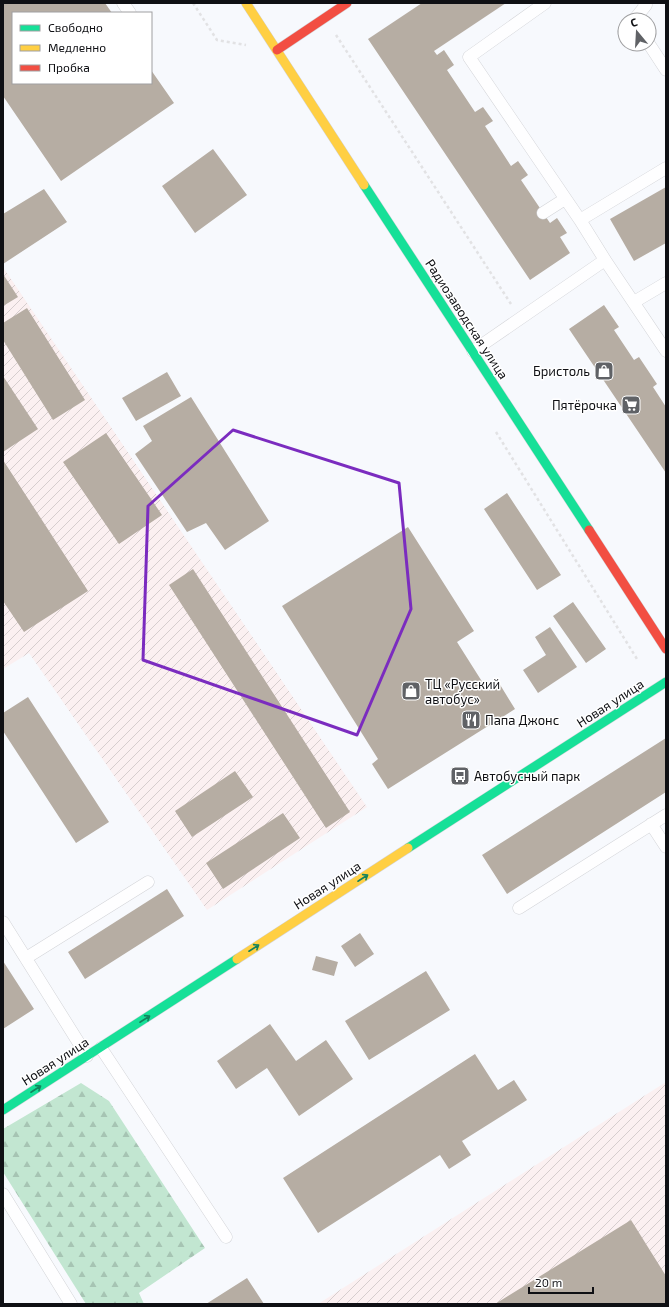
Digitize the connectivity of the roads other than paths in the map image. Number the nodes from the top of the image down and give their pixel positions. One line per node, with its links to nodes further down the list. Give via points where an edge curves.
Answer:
1 (123, 3): 6 (lane)
2 (246, 3): 8 (street, Радиозаводская улица)
3 (347, 3): 8 (street)
4 (544, 3): 12 (lane, via 469,57)
5 (644, 3): 7 (lane, via 646,5)
6 (129, 12)
7 (640, 12)
8 (277, 50): 18 (street, Радиозаводская улица)
9 (654, 52): 10 (lane)
10 (666, 70)
11 (666, 168): 14 (lane)
12 (565, 198): 13 (lane); 14 (lane)
13 (543, 213)
14 (580, 220): 15 (lane)
15 (605, 260): 17 (lane); 18 (lane)
16 (666, 283): 17 (lane)
17 (634, 302): 19 (lane)
18 (473, 351): 20 (street, Радиозаводская улица)
19 (666, 351)
20 (666, 649)
21 (666, 682): 29 (street, Новая улица, one-way to 21)
22 (666, 814): 23 (lane)
23 (651, 824): 24 (lane); 26 (lane)
24 (666, 847)
25 (148, 882): 28 (lane)
26 (519, 908)
27 (3, 922): 28 (lane)
28 (26, 958): 30 (lane)
29 (101, 1048): 30 (street, Новая улица); 33 (lane)
30 (87, 1056): 31 (street, Новая улица, one-way to 30)
31 (3, 1110)
32 (3, 1194): 34 (lane)
33 (226, 1237)
34 (72, 1304)

